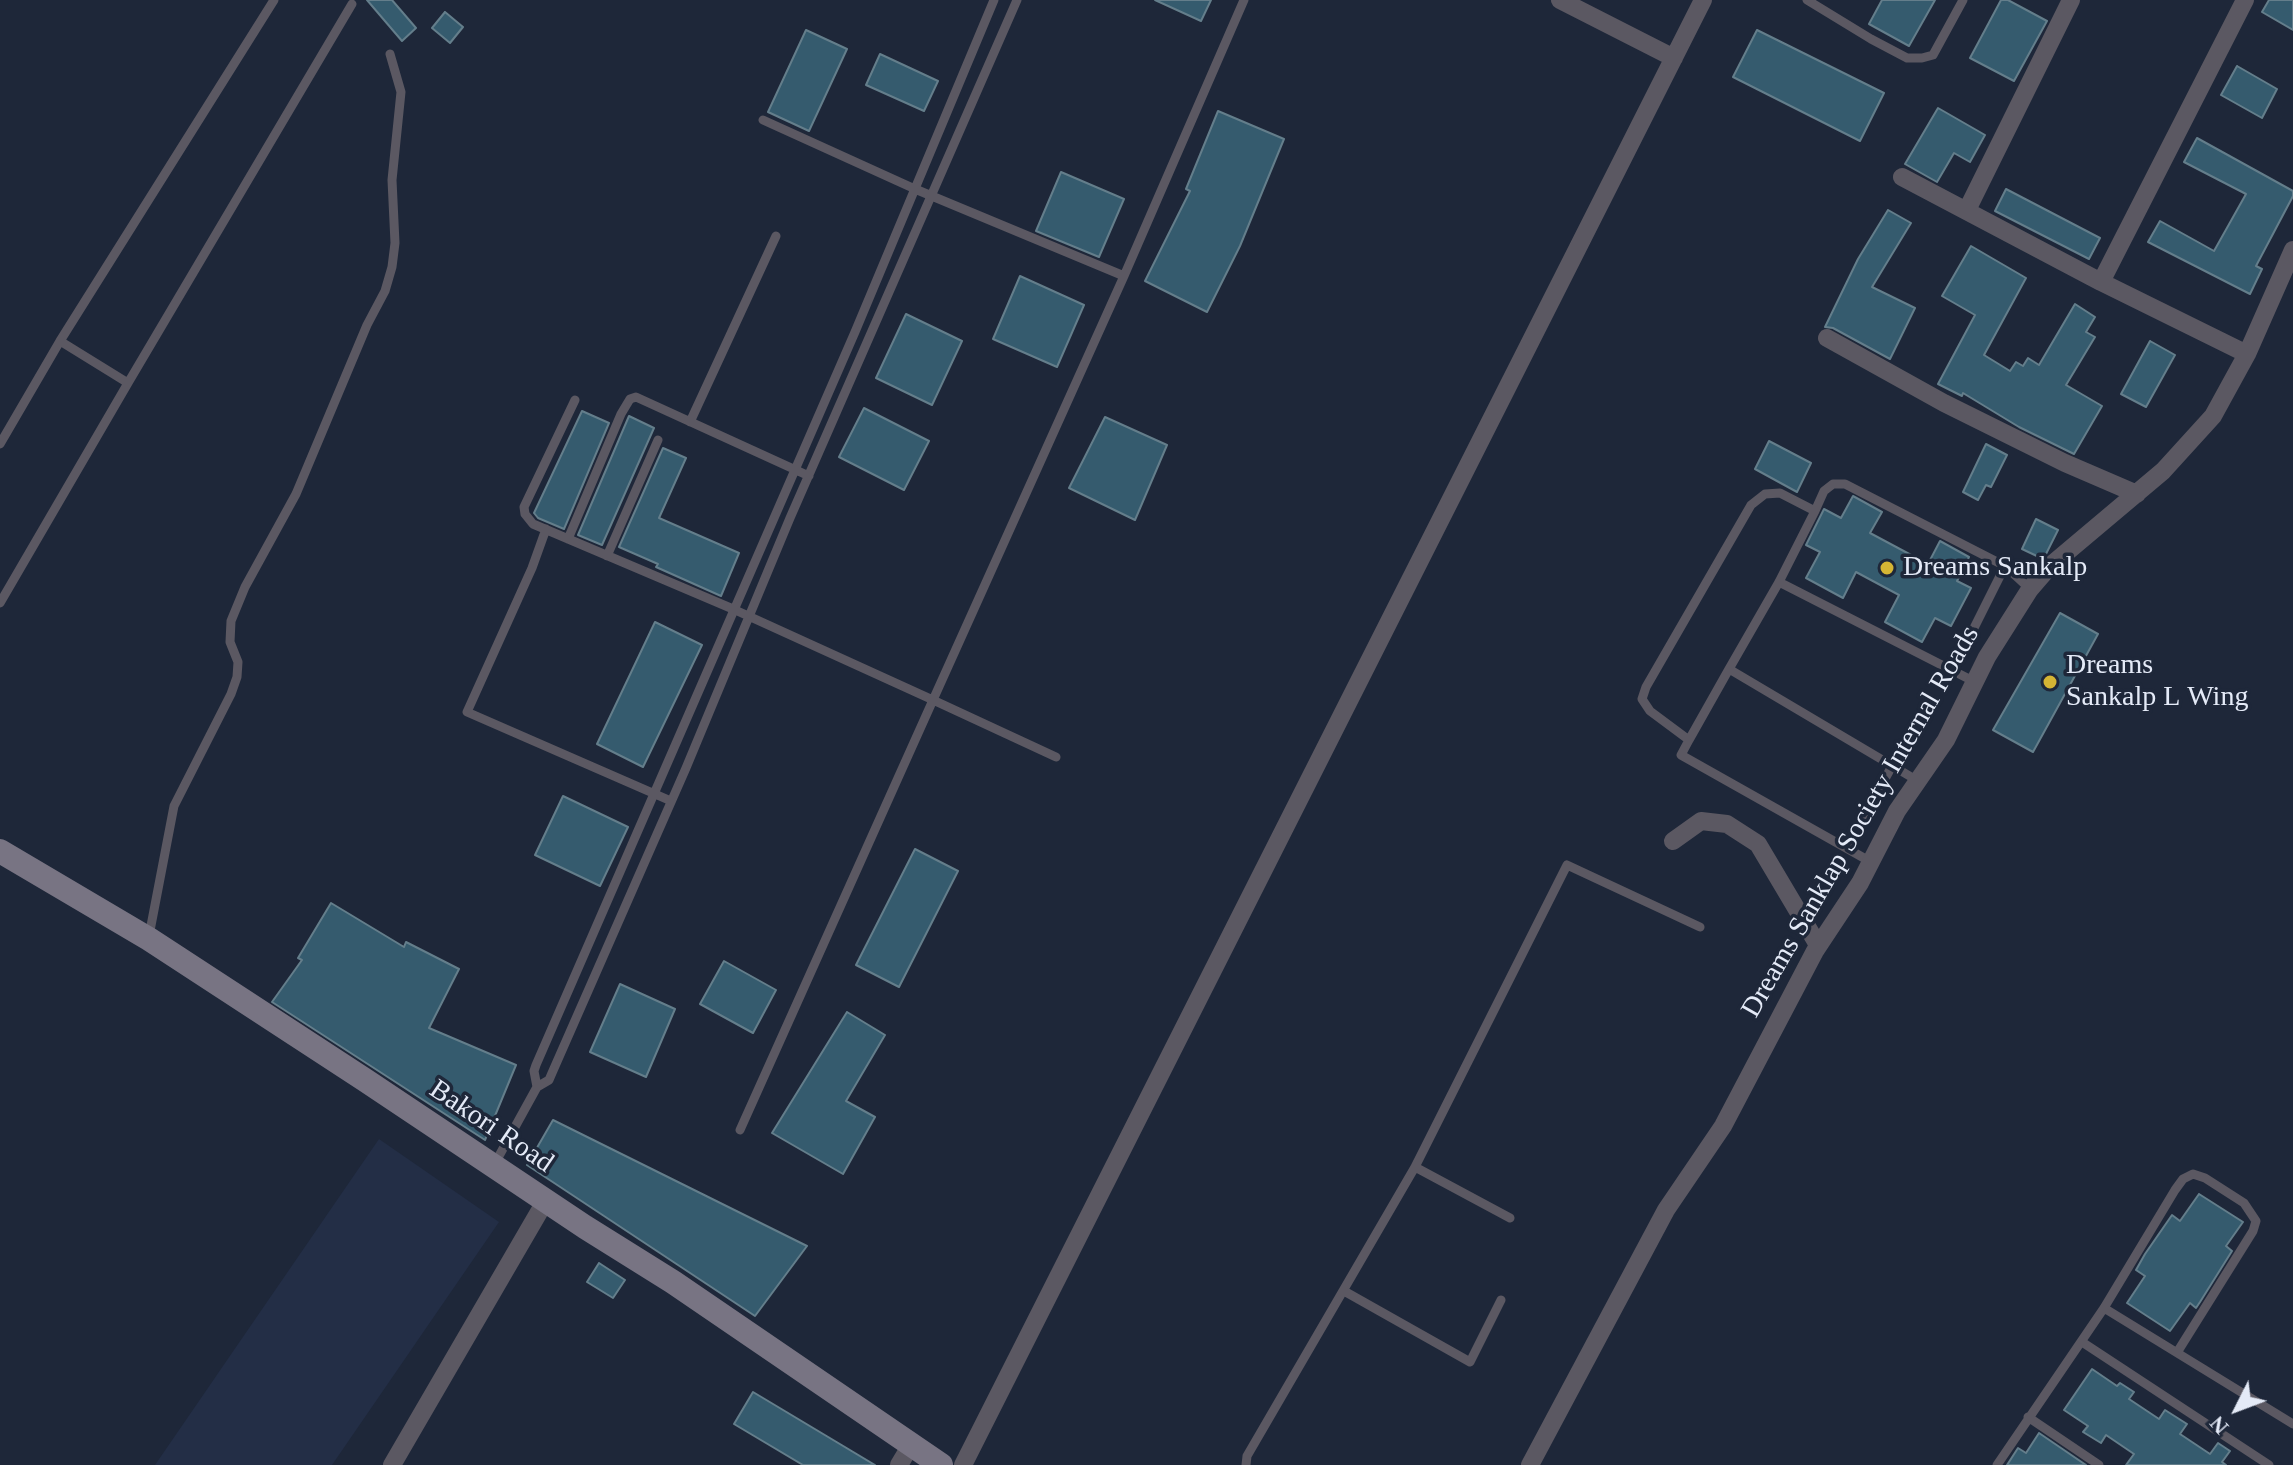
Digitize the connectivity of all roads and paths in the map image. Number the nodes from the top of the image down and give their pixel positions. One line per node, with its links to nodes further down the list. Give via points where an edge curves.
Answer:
1 (274, 0): 24 (lane)
2 (994, 0): 16 (lane)
3 (1017, 0): 17 (lane)
4 (1244, 0): 21 (lane)
5 (1560, 0): 13 (street)
6 (1703, 0): 13 (street)
7 (1807, 0): 8 (lane, via 1907,58 1933,55)
8 (1963, 0)
9 (2071, 0): 18 (street)
10 (2245, 0): 22 (street)
11 (352, 4): 26 (lane)
12 (390, 54): 59 (lane, via 401,92 392,180 392,267 296,494 231,621 237,677 174,806)
13 (1674, 58): 76 (street)
14 (763, 120): 16 (lane)
15 (1902, 177): 18 (street)
16 (915, 189): 17 (lane); 31 (lane)
17 (933, 196): 21 (lane); 32 (lane)
18 (1967, 210): 22 (street)
19 (776, 236): 28 (lane)
20 (2293, 250): 25 (street, Dreams Sanklap Society Internal Roads)
21 (1124, 276): 47 (lane)
22 (2101, 282): 25 (street)
23 (1827, 338): 33 (street, via 2065,463)
24 (60, 341): 26 (lane); 30 (lane)
25 (2247, 354): 33 (street, Dreams Sanklap Society Internal Roads, via 2213,416)
26 (128, 383): 41 (lane)
27 (575, 400): 35 (lane, via 524,507 528,519)
28 (690, 422): 31 (lane); 36 (lane, via 636,397 630,399)
29 (658, 440): 37 (lane)
30 (0, 444)
31 (794, 468): 32 (lane); 42 (lane)
32 (809, 476): 43 (lane)
33 (2137, 494): 40 (street, Dreams Sanklap Society Internal Roads)
34 (1815, 511): 38 (lane, via 1824,491 1845,484); 39 (lane); 48 (lane, via 1780,493 1765,494 1751,505 1646,687 1642,699 1650,711)
35 (546, 529): 36 (lane); 52 (lane, via 467,712)
36 (568, 539): 37 (lane)
37 (607, 556): 42 (lane)
38 (2005, 566): 40 (lane); 45 (lane)
39 (1779, 582): 44 (lane); 45 (lane)
40 (2030, 589): 46 (street, Dreams Sanklap Society Internal Roads)
41 (0, 603)
42 (733, 609): 43 (lane); 52 (lane)
43 (750, 617): 47 (lane); 53 (lane)
44 (1729, 669): 48 (lane); 50 (lane)
45 (1952, 672): 46 (lane)
46 (1975, 682): 51 (street, Dreams Sanklap Society Internal Roads)
47 (933, 700): 49 (lane); 62 (lane)
48 (1689, 740): 55 (lane, via 1681,755)
49 (1056, 757)
50 (1892, 766): 51 (lane); 55 (lane)
51 (1918, 781): 57 (street, Dreams Sanklap Society Internal Roads)
52 (654, 793): 53 (lane); 61 (lane, via 534,1071)
53 (671, 801): 61 (lane, via 549,1080)
54 (1673, 841): 60 (street, via 1701,821 1727,824 1758,844)
55 (1847, 848): 57 (lane)
56 (0, 851): 59 (street, Bakori Road)
57 (1871, 862): 60 (street, Dreams Sanklap Society Internal Roads)
58 (1700, 927): 64 (lane, via 1567,865)
59 (149, 939): 63 (street, Bakori Road)
60 (1818, 945): 78 (street, Dreams Sanklap Society Internal Roads, via 1723,1126 1666,1210)
61 (537, 1087): 63 (lane)
62 (740, 1130)
63 (494, 1165): 65 (street, Bakori Road)
64 (1415, 1167): 66 (lane); 67 (lane)
65 (546, 1200): 74 (street, Bakori Road, via 673,1282); 75 (street)
66 (1510, 1218)
67 (1344, 1291): 68 (lane, via 1470,1362); 77 (lane)
68 (1501, 1300)
69 (2104, 1308): 70 (lane); 71 (lane); 71 (lane, via 2183,1179 2193,1174 2205,1178 2244,1203 2256,1221)
70 (2082, 1342): 72 (lane); 81 (lane)
71 (2178, 1351): 73 (lane)
72 (2028, 1417): 79 (lane); 80 (lane)
73 (2293, 1424)
74 (918, 1459)
75 (392, 1465)
76 (963, 1465)
77 (1246, 1465)
78 (1530, 1465)
79 (1997, 1465)
80 (2099, 1465)
81 (2269, 1465)

